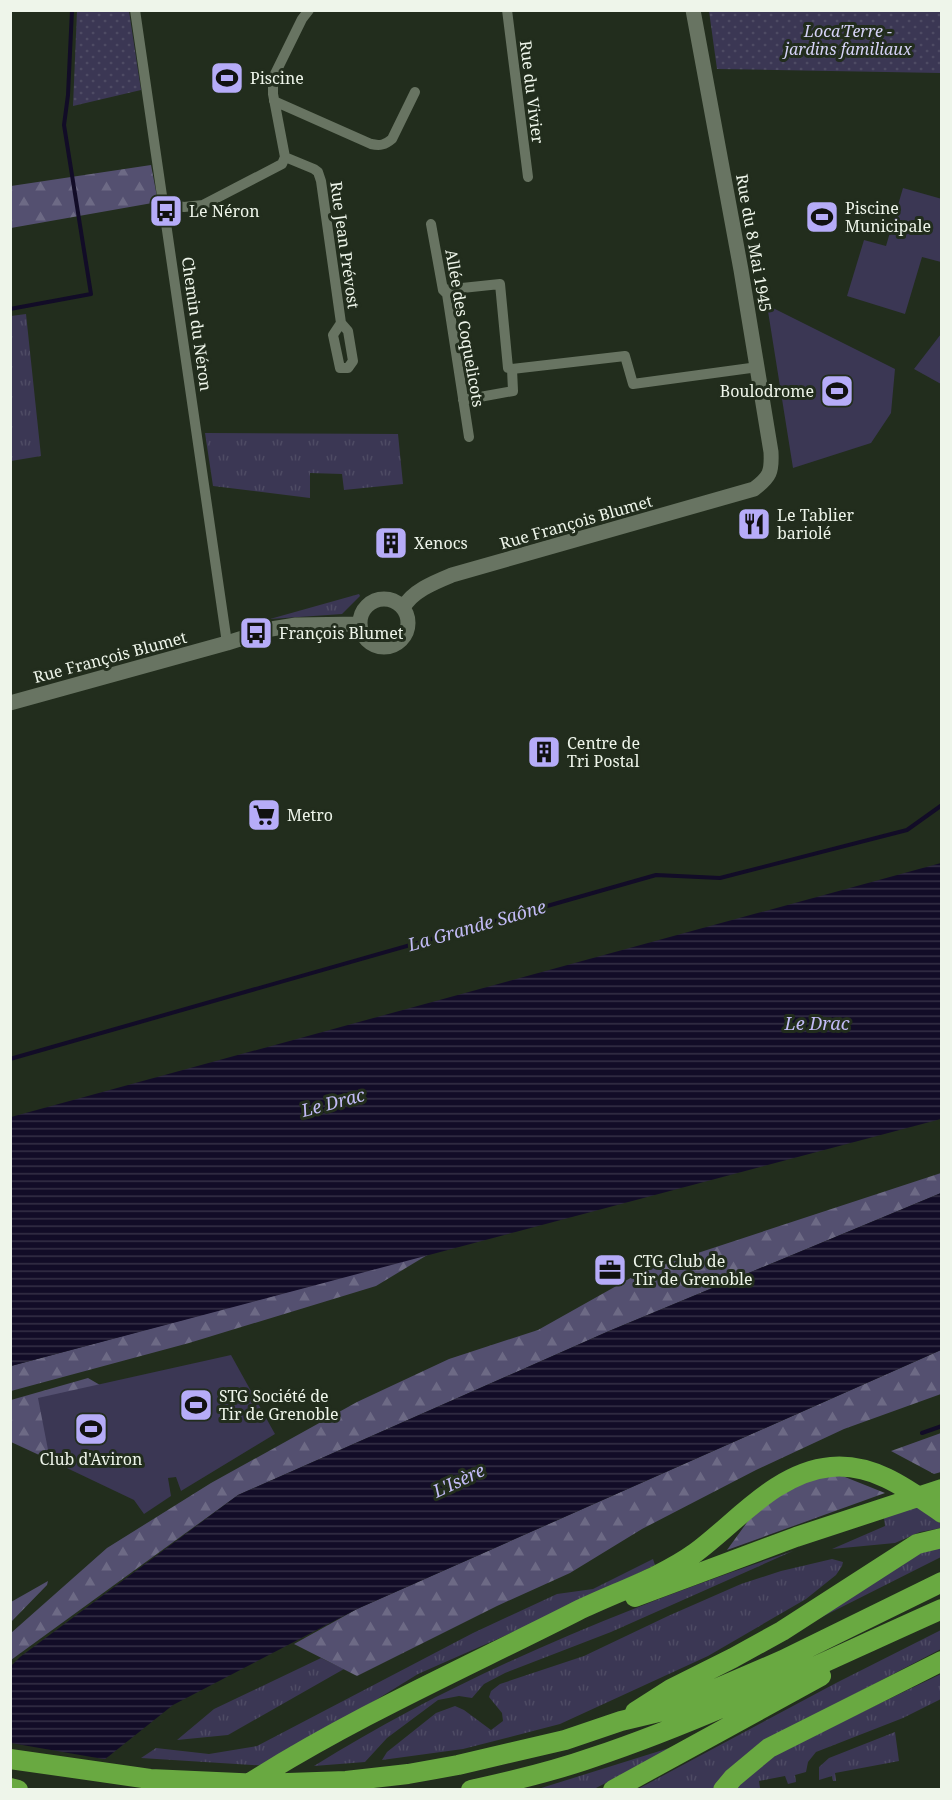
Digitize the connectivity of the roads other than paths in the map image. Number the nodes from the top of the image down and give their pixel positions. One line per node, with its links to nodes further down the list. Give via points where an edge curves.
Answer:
1 (135, 10): 9 (street, Chemin du Néron)
2 (507, 10): 8 (street, Rue du Vivier)
3 (693, 10): 13 (street, Rue du 8 Mai 1945)
4 (303, 12): 6 (street, via 273,78)
5 (415, 92): 6 (street, via 392,139 380,146)
6 (274, 101): 7 (street)
7 (285, 157): 9 (street, via 282,164 203,205); 12 (street, Rue Jean Prévost, via 318,172)
8 (528, 177)
9 (164, 204): 20 (street, Chemin du Néron)
10 (431, 224): 11 (street, Allée des Coquelicots)
11 (443, 290): 14 (street, via 500,284 508,368); 15 (street, Allée des Coquelicots, via 447,294)
12 (341, 323)
13 (758, 367): 14 (street, via 633,384 625,356); 17 (street, Rue du 8 Mai 1945, via 772,468)
14 (512, 369): 15 (street, via 513,391)
15 (463, 400): 16 (street, Allée des Coquelicots)
16 (469, 436)
17 (765, 480): 18 (street, Rue François Blumet, via 754,489 452,575 407,600)
18 (403, 608): 19 (street, via 391,600 377,600 364,609); 19 (street, via 408,628 395,645 373,646 363,637)
19 (359, 624): 20 (street, Rue François Blumet, via 296,625)
20 (227, 643): 21 (street, Rue François Blumet)
21 (10, 703)
22 (942, 1490): 27 (highway, via 796,1537)
23 (937, 1510): 27 (highway, via 897,1483 849,1467 830,1467 801,1475 784,1483 672,1567)
24 (942, 1538): 29 (highway, via 917,1544 782,1630 671,1689)
25 (942, 1582): 29 (highway, via 783,1660 667,1710)
26 (942, 1609): 34 (highway, via 687,1723 593,1758); 35 (highway)
27 (526, 1637): 31 (highway, via 406,1695)
28 (942, 1661): 36 (highway, via 769,1748)
29 (621, 1721): 31 (highway, via 565,1740 408,1774)
30 (10, 1759): 31 (highway, via 126,1776)
31 (238, 1786)
32 (10, 1788): 33 (highway)
33 (18, 1790)
34 (471, 1790)
35 (613, 1790)
36 (723, 1790)

